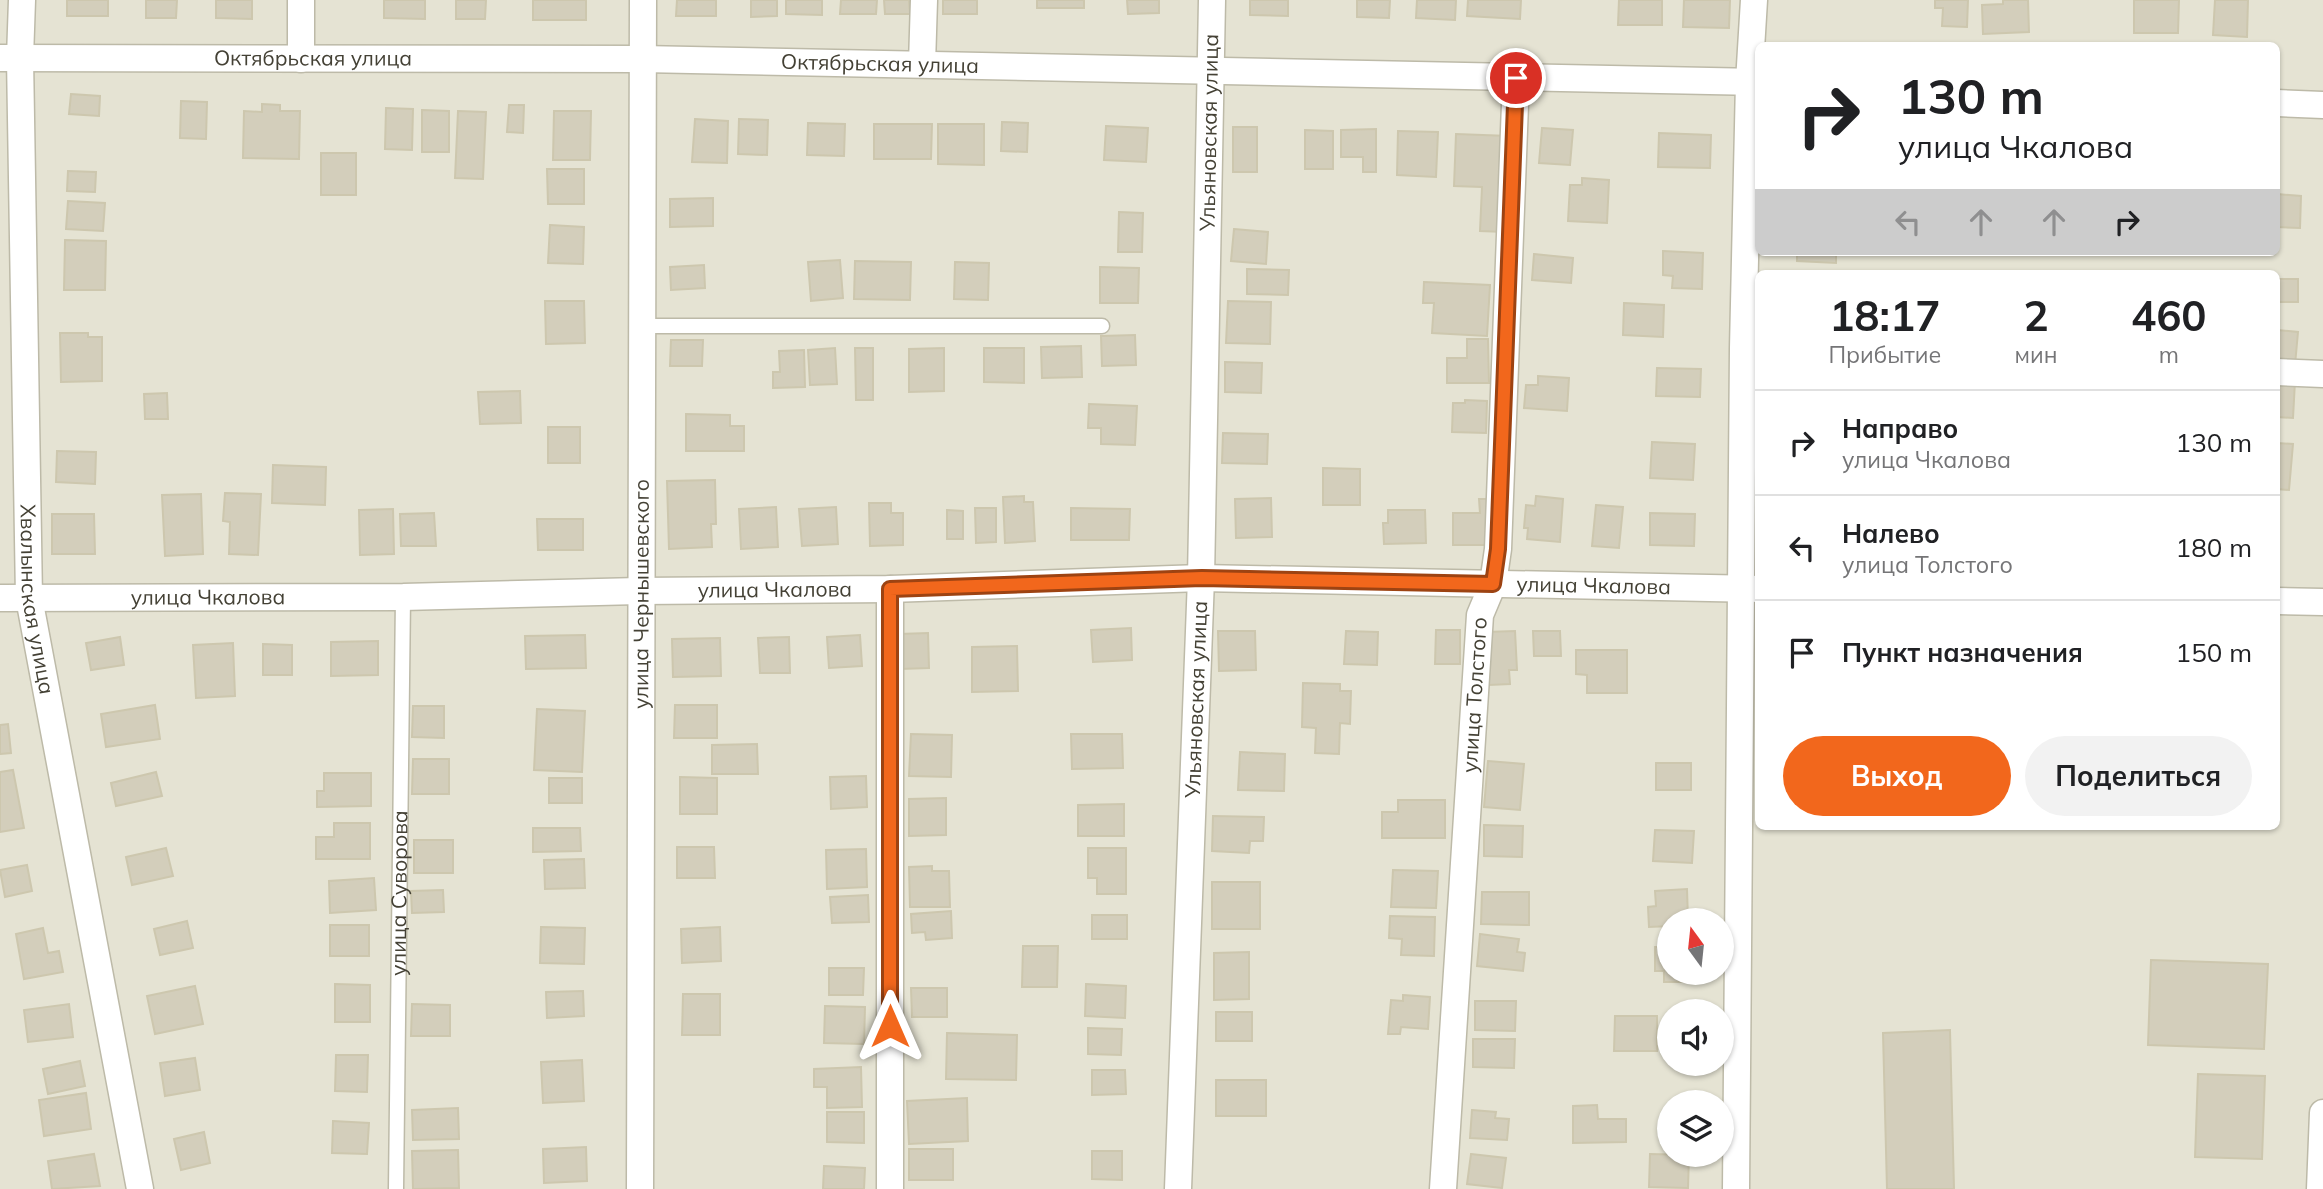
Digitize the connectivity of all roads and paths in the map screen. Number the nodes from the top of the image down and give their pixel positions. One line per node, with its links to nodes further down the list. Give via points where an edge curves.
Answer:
1 (22, 0): 7 (street, Хвалынская улица)
2 (301, 0): 8 (street)
3 (643, 0): 9 (street, улица Чернышевского)
4 (924, 0): 10 (street)
5 (1212, 0): 11 (street, Ульяновская улица)
6 (1754, 0): 13 (street)
7 (10, 58): 8 (street, Октябрьская улица); 28 (street, Хвалынская улица)
8 (301, 59): 9 (street, Октябрьская улица)
9 (642, 59): 10 (street, Октябрьская улица); 16 (street, улица Чернышевского)
10 (922, 64): 11 (street, Октябрьская улица)
11 (1210, 71): 12 (street, Октябрьская улица); 21 (street, Ульяновская улица)
12 (1516, 78): 13 (street, Октябрьская улица); 22 (street, улица Толстого)
13 (1754, 82): 18 (street)
14 (2280, 103): 15 (street)
15 (2323, 104)
16 (642, 326): 17 (lane); 25 (street, улица Чернышевского)
17 (1102, 326)
18 (1751, 348): 24 (street)
19 (2280, 372): 20 (street)
20 (2323, 374)
21 (1202, 578): 22 (street, улица Чкалова); 23 (street, улица Чкалова); 36 (street, Ульяновская улица)
22 (1493, 584): 24 (street, улица Чкалова); 37 (street, улица Толстого, via 1480,615)
23 (890, 589): 25 (street, улица Чкалова); 35 (street)
24 (1751, 589): 38 (street)
25 (639, 591): 26 (street, улица Чкалова); 34 (street, улица Чернышевского)
26 (403, 597): 28 (street, улица Чкалова); 33 (lane, улица Суворова)
27 (0, 598): 28 (street, улица Чкалова)
28 (29, 598): 32 (street, Хвалынская улица)
29 (2280, 601): 30 (street)
30 (2323, 602)
31 (2323, 1113): 39 (street)
32 (140, 1189)
33 (396, 1189)
34 (640, 1189)
35 (890, 1189)
36 (1178, 1189)
37 (1443, 1189)
38 (1736, 1189)
39 (2320, 1189)

